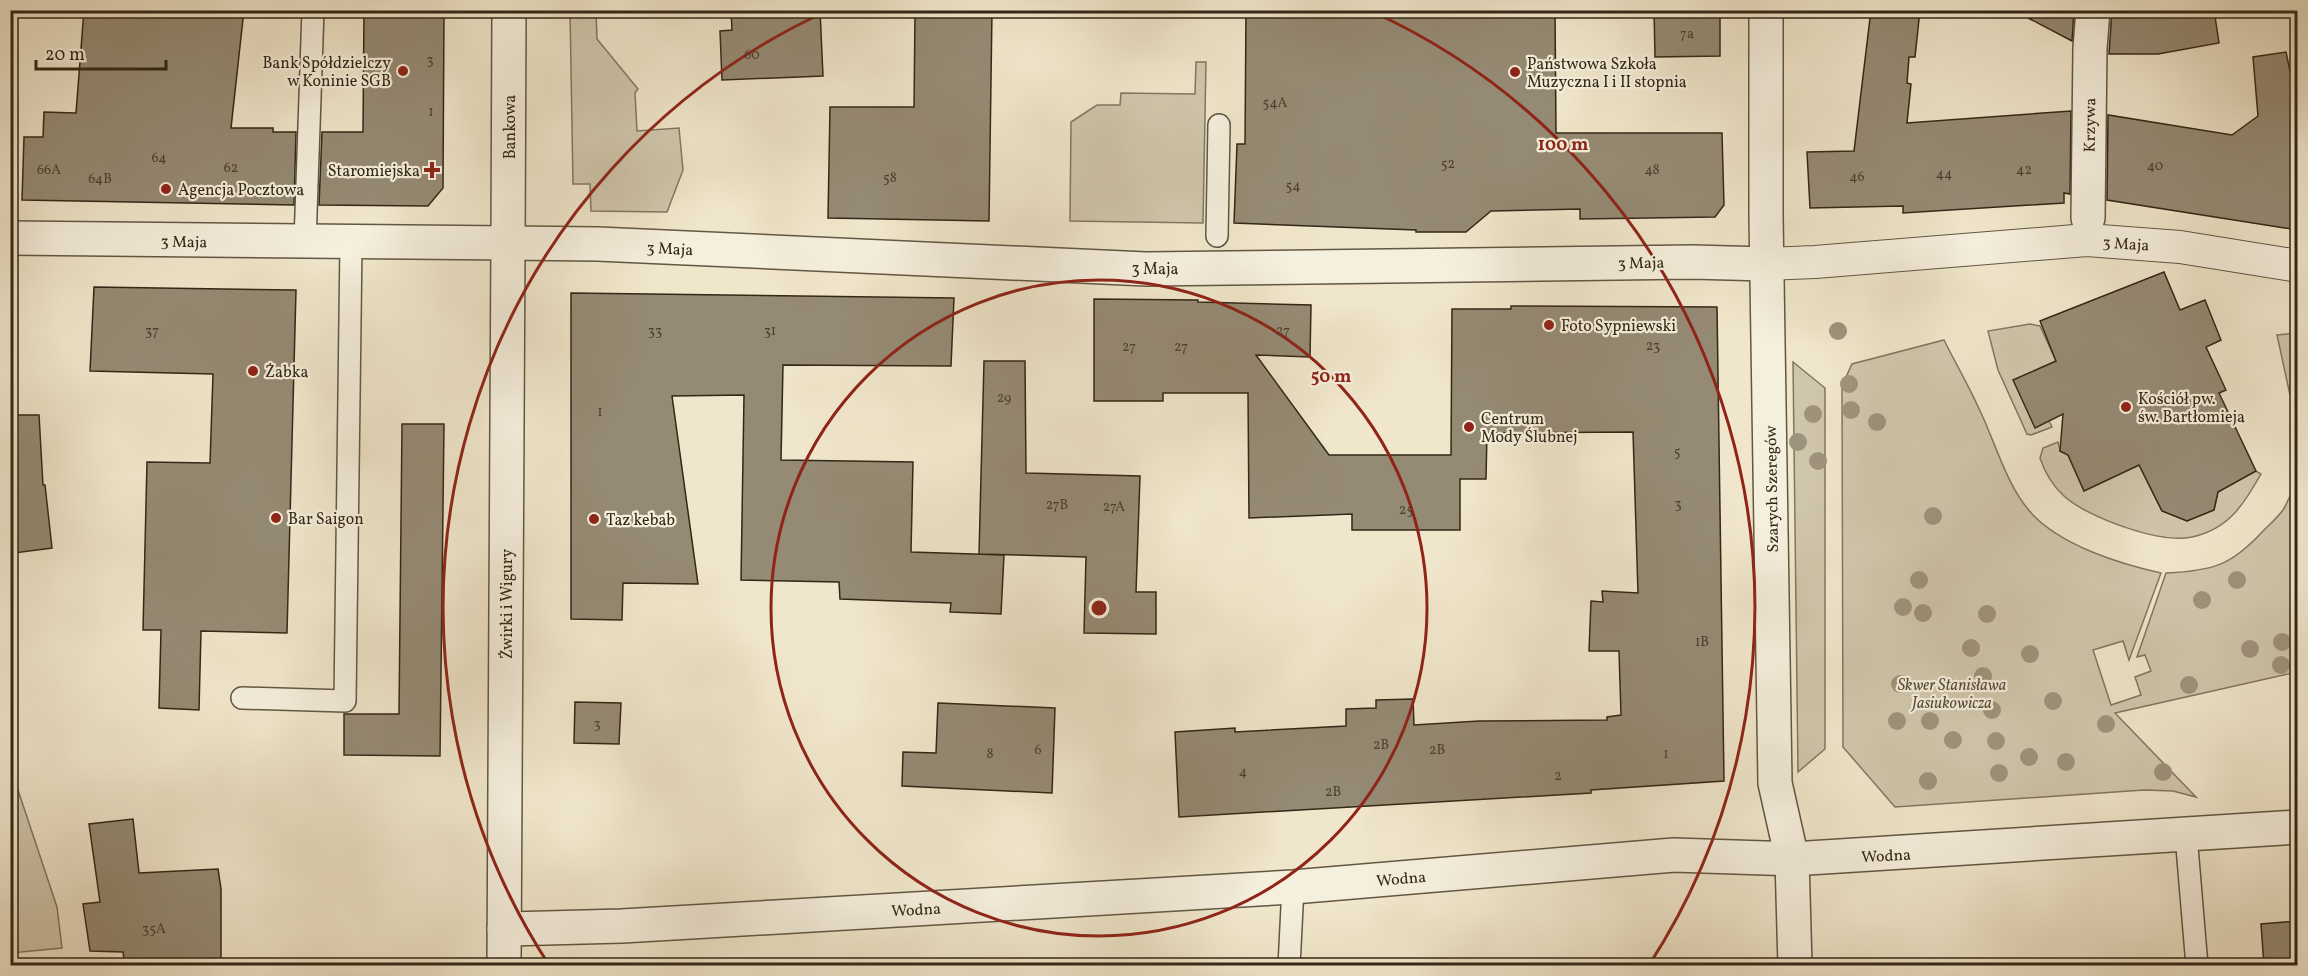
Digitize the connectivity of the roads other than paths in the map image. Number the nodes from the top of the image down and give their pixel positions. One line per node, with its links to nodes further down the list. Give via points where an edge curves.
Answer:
1 (313, 10): 9 (lane)
2 (509, 10): 11 (street, Bankowa)
3 (1766, 10): 12 (street, Szarych Szeregów)
4 (2093, 10): 6 (street, Krzywa)
5 (1219, 125): 7 (lane)
6 (2088, 229): 12 (street, 3 Maja, via 1815,262); 13 (street, 3 Maja)
7 (1217, 236)
8 (10, 238): 9 (street, 3 Maja)
9 (305, 242): 10 (street, 3 Maja)
10 (351, 243): 11 (street, 3 Maja); 14 (lane, via 345,701)
11 (508, 243): 12 (street, 3 Maja, via 1146,269); 19 (street, Żwirki i Wigury)
12 (1767, 264): 17 (street, Szarych Szeregów, via 1775,783)
13 (2298, 266)
14 (243, 698)
15 (2298, 827): 16 (street, Wodna)
16 (2186, 835): 17 (street, Wodna); 23 (lane)
17 (1792, 859): 18 (street, Wodna, via 1674,855); 22 (street, Szarych Szeregów)
18 (1293, 887): 19 (street, Wodna, via 622,926); 21 (lane)
19 (504, 929): 20 (street, Żwirki i Wigury)
20 (504, 966)
21 (1289, 966)
22 (1795, 966)
23 (2197, 966)

